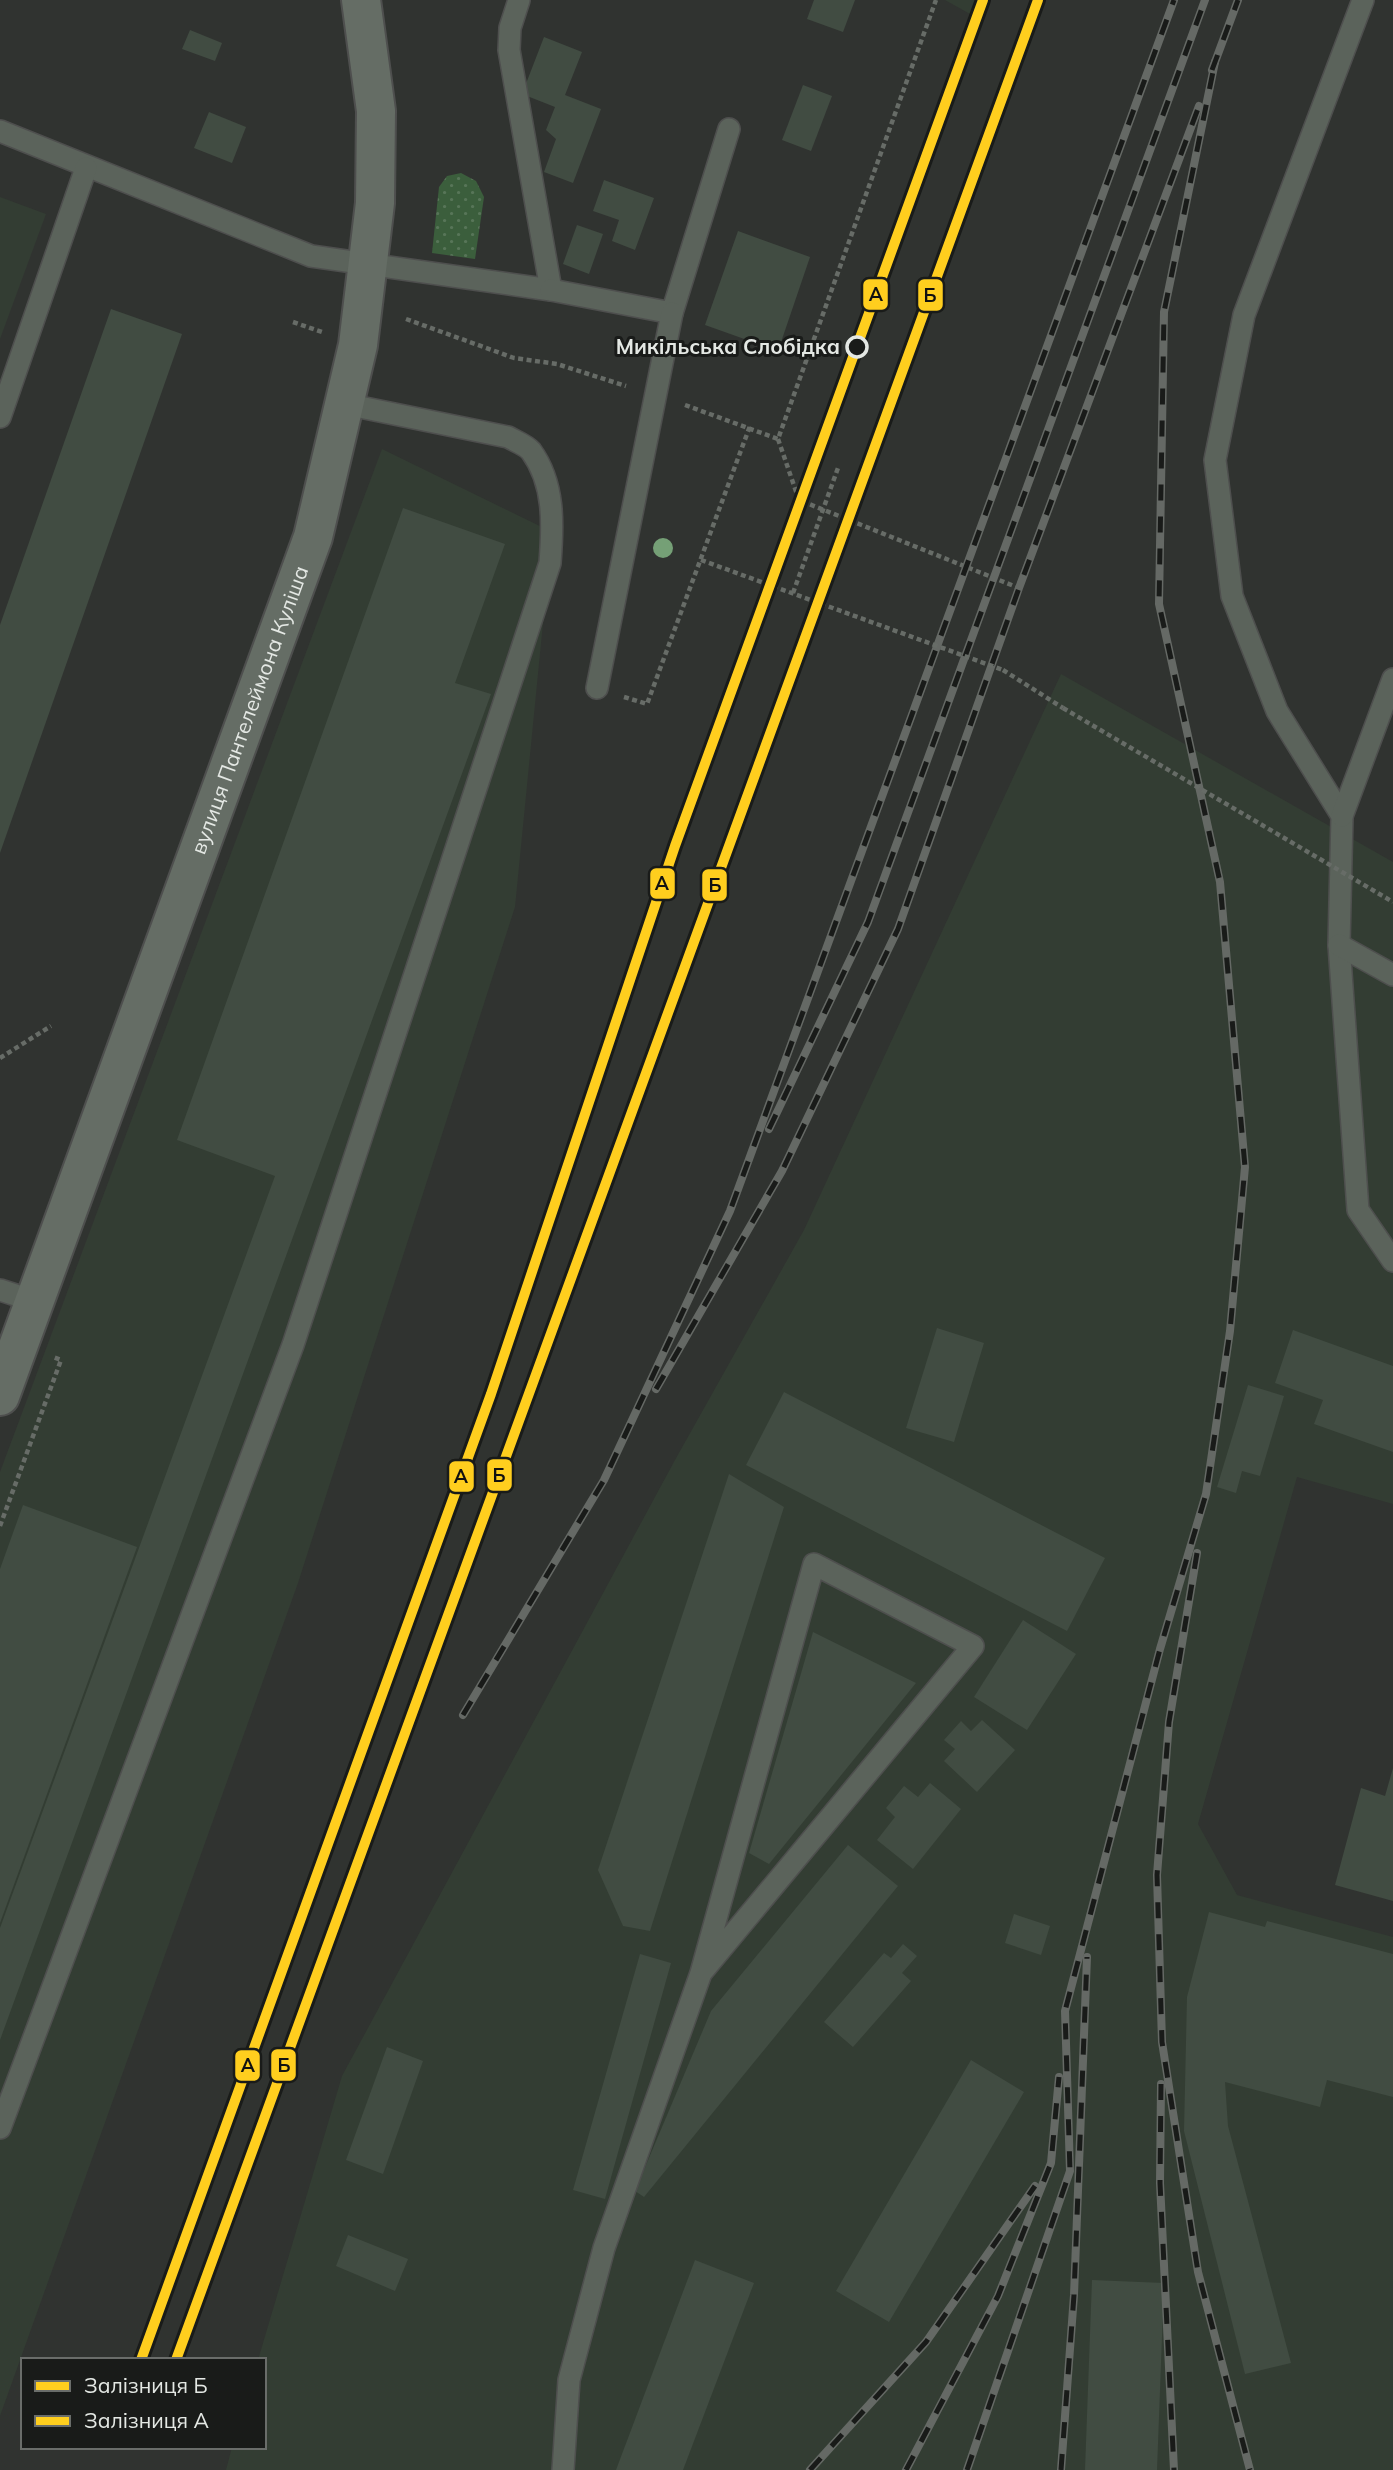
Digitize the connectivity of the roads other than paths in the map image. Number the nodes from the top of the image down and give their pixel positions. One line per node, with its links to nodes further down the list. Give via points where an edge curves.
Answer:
1 (361, 0): 7 (street, вулиця Пантелеймона Куліша, via 376,111 375,203)
2 (519, 0): 8 (lane, via 509,50)
3 (1363, 0): 14 (lane, via 1244,315 1215,460 1232,596 1276,711)
4 (729, 128): 9 (lane)
5 (0, 131): 6 (lane)
6 (86, 168): 7 (lane, via 311,256); 11 (lane)
7 (368, 265): 8 (lane); 10 (street, вулиця Пантелеймона Куліша)
8 (551, 290): 9 (lane)
9 (672, 313): 13 (lane)
10 (345, 404): 18 (street, вулиця Пантелеймона Куліша, via 313,537); 21 (lane, via 508,437 530,449 554,513 550,563 293,1345)
11 (0, 418)
12 (1393, 679): 14 (lane)
13 (597, 688)
14 (1342, 816): 15 (lane)
15 (1339, 945): 16 (lane); 17 (lane, via 1358,1210)
16 (1393, 975)
17 (1393, 1261)
18 (17, 1295): 19 (street, вулиця Пантелеймона Куліша)
19 (0, 1396)
20 (701, 1973): 20 (lane, via 814,1564 973,1646 859,1783); 22 (lane, via 604,2248 569,2380)
21 (0, 2128)
22 (563, 2470)

